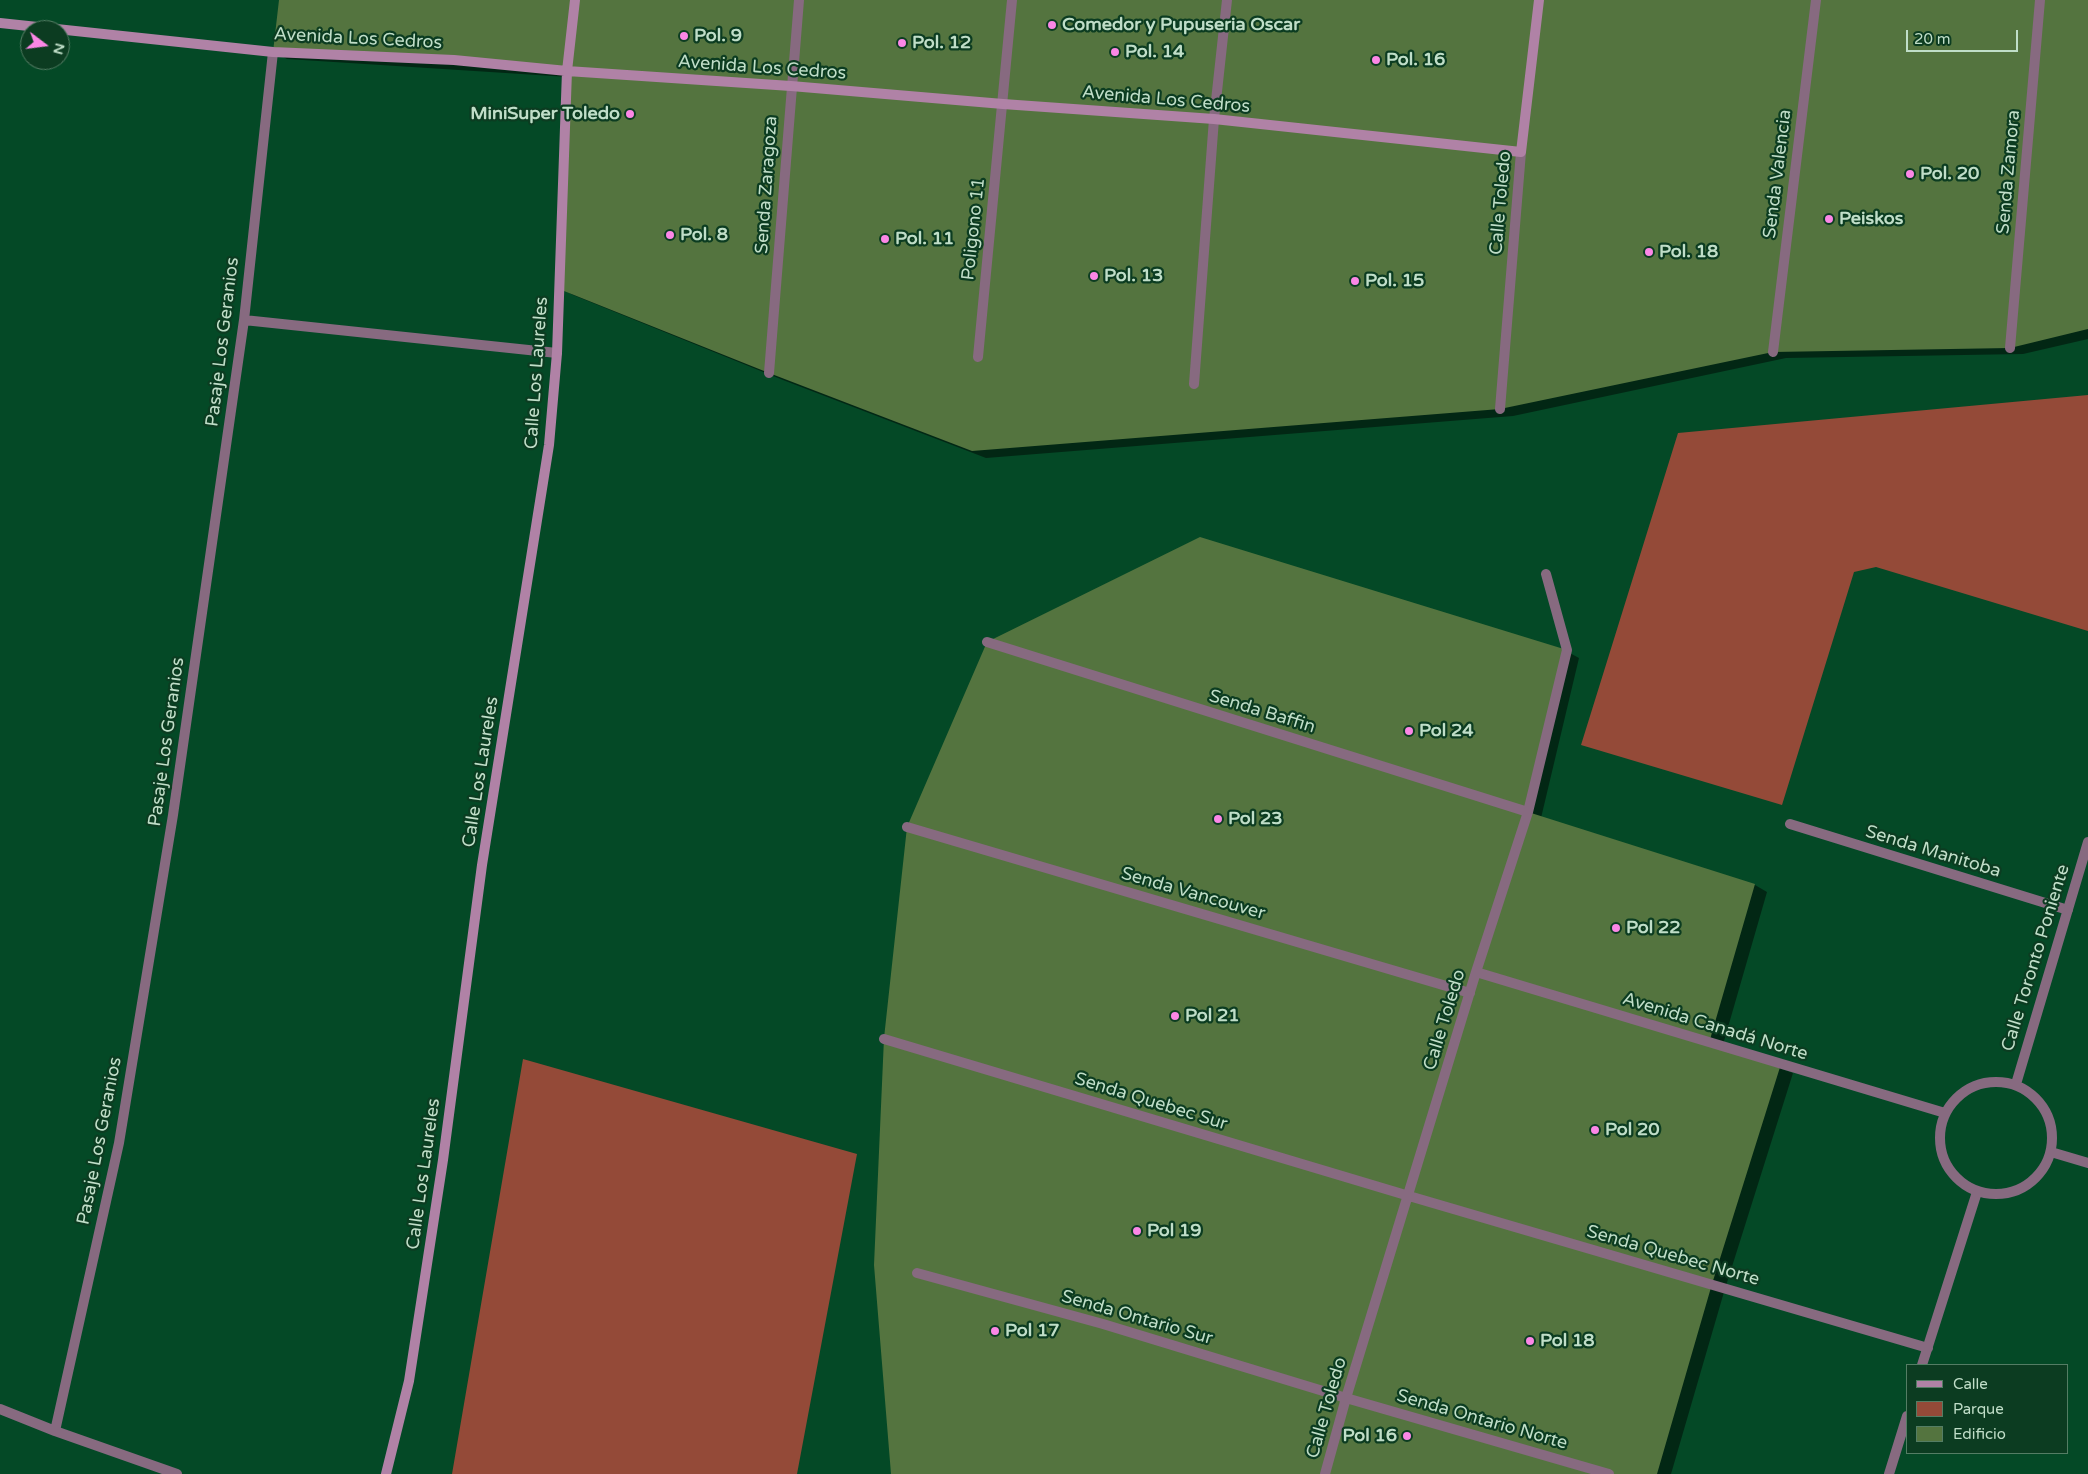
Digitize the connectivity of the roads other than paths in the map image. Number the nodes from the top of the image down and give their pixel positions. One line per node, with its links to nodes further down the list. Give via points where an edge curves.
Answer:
1 (575, 0): 10 (street, Calle Los Laureles)
2 (799, 0): 11 (street, Senda Zaragoza)
3 (1012, 0): 12 (street, Poligono 11)
4 (1227, 0): 13 (street)
5 (1539, 0): 14 (street, Calle Toledo)
6 (1816, 0): 17 (street, Senda Valencia)
7 (2040, 0): 16 (street, Senda Zamora)
8 (0, 23): 9 (street, Avenida Los Cedros)
9 (272, 52): 10 (street, Avenida Los Cedros, via 454,60); 15 (street, Pasaje Los Geranios)
10 (567, 71): 11 (street, Avenida Los Cedros); 18 (street, Calle Los Laureles)
11 (791, 86): 12 (street, Avenida Los Cedros); 20 (street, Senda Zaragoza)
12 (1002, 104): 13 (street, Avenida Los Cedros); 19 (street, Poligono 11)
13 (1214, 119): 14 (street, Avenida Los Cedros); 21 (street)
14 (1521, 152): 22 (street, Calle Toledo)
15 (244, 320): 18 (street); 45 (street, Pasaje Los Geranios, via 173,815 119,1143)
16 (2010, 348)
17 (1773, 352)
18 (557, 353): 47 (street, Calle Los Laureles, via 549,445 482,865 411,1371)
19 (978, 357)
20 (769, 373)
21 (1194, 384)
22 (1500, 409)
23 (1546, 574): 25 (street, Calle Toledo, via 1567,650)
24 (987, 642): 25 (street, Senda Baffin)
25 (1528, 812): 30 (street, Calle Toledo)
26 (1790, 824): 29 (street, Senda Manitoba)
27 (907, 827): 31 (street, Senda Vancouver)
28 (2088, 842): 29 (street, Calle Toronto Poniente)
29 (2068, 910): 33 (street, Calle Toronto Poniente)
30 (1476, 972): 31 (street, Calle Toledo); 34 (street, Avenida Canadá Norte)
31 (1470, 993): 38 (street, Calle Toledo)
32 (884, 1038): 38 (street, Senda Quebec Sur)
33 (2016, 1084): 34 (street, via 1988,1081 1963,1092); 35 (street, via 2038,1099 2052,1124)
34 (1945, 1113): 37 (street, via 1940,1144 1951,1173)
35 (2051, 1152): 36 (street); 37 (street, via 2036,1179 2008,1194)
36 (2088, 1162)
37 (1977, 1192): 40 (street)
38 (1409, 1196): 40 (street, Senda Quebec Norte); 42 (street, Calle Toledo)
39 (917, 1273): 42 (street, Senda Ontario Sur, via 1103,1324)
40 (1928, 1348): 41 (street)
41 (1922, 1364)
42 (1346, 1398): 48 (street, Calle Toledo); 49 (street, Senda Ontario Norte)
43 (0, 1409): 45 (street)
44 (1906, 1419): 50 (street)
45 (54, 1431): 46 (street)
46 (177, 1474)
47 (386, 1474)
48 (1326, 1474)
49 (1609, 1474)
50 (1889, 1474)

